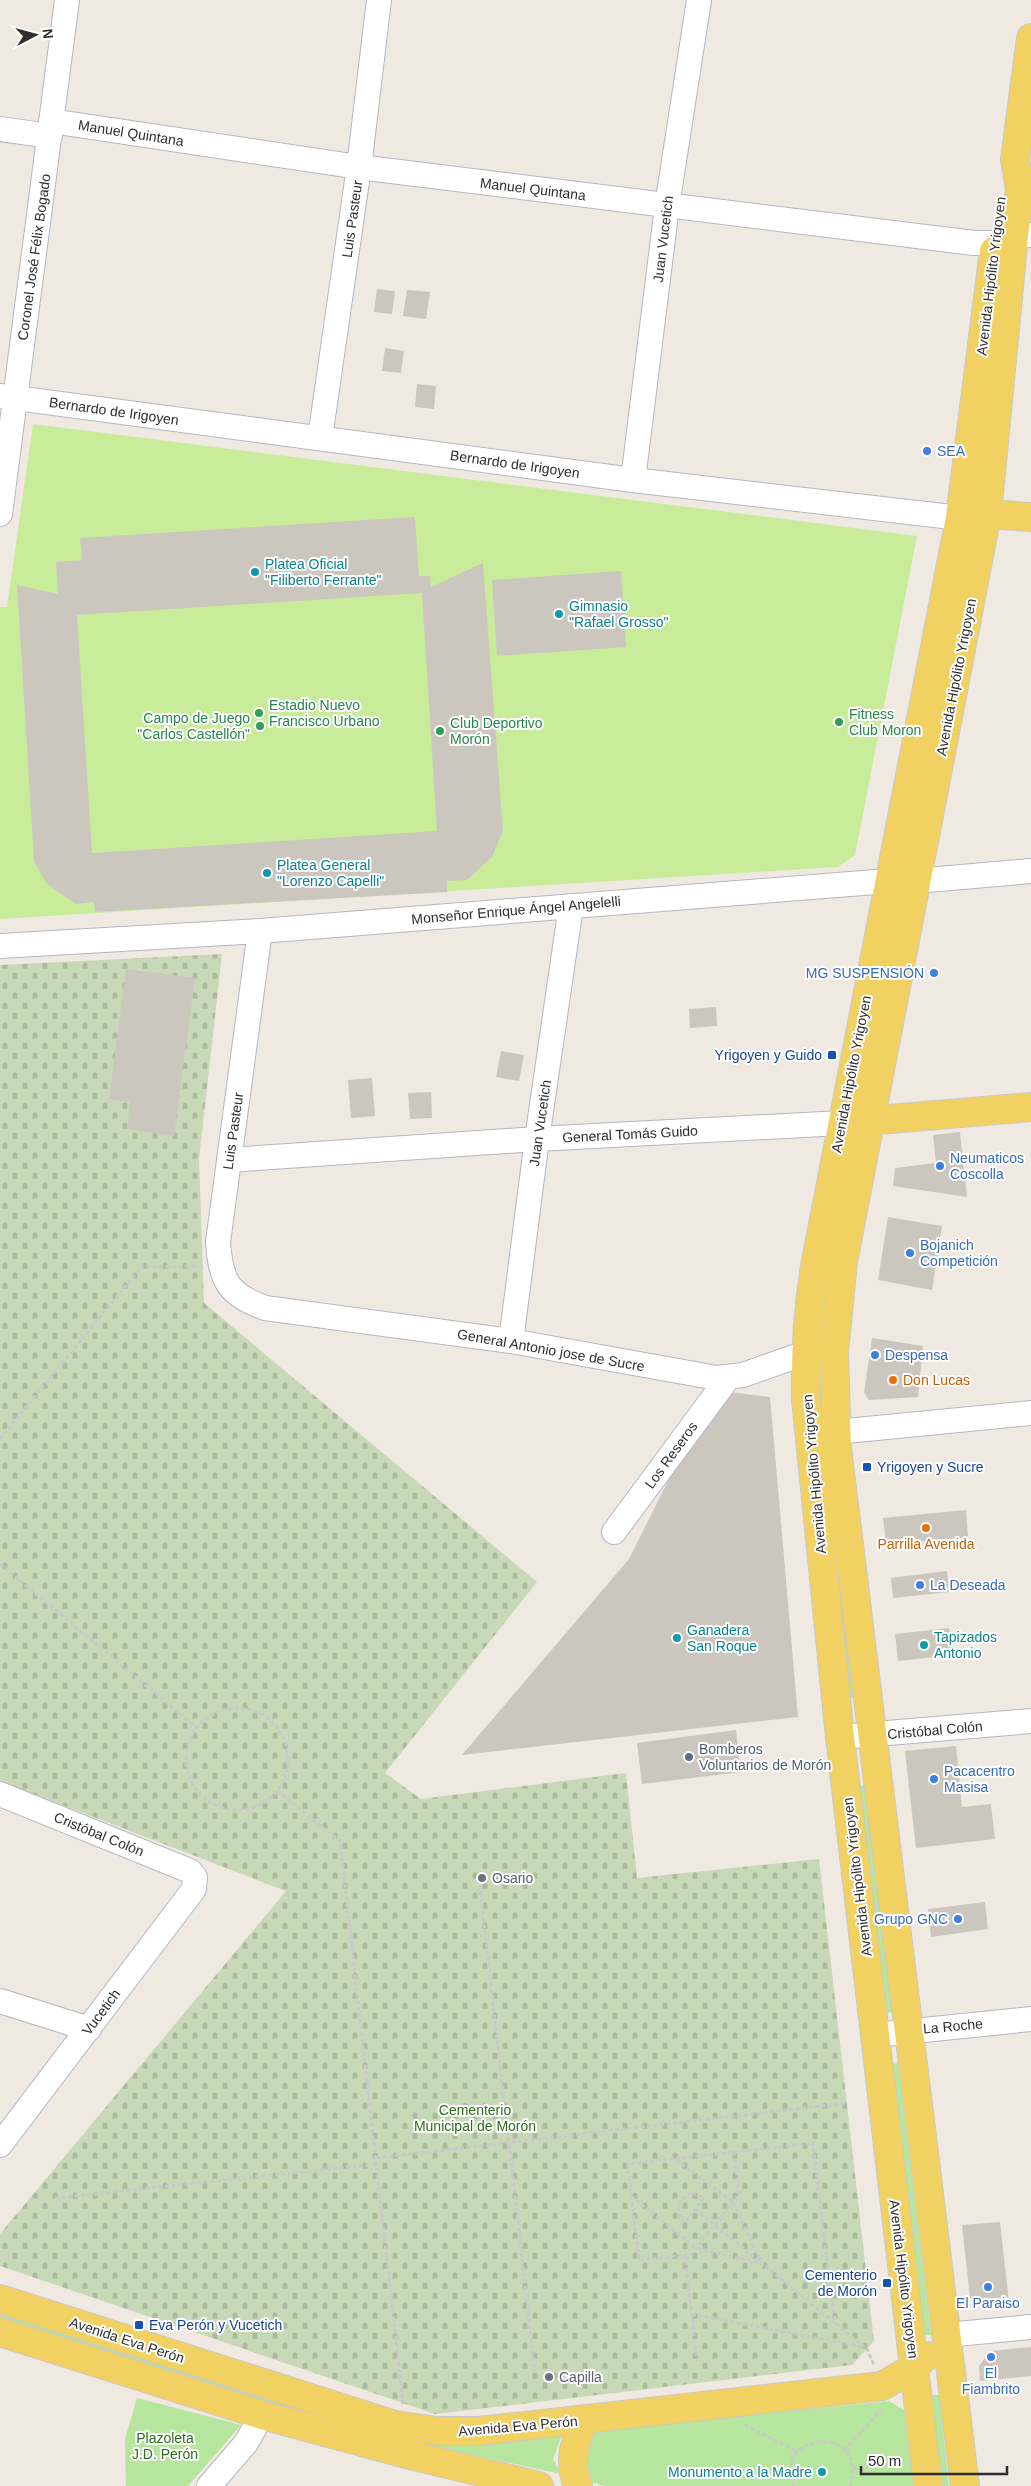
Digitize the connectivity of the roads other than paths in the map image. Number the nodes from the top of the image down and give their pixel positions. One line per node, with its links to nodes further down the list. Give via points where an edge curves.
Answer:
1 (67, 0): 5 (street, Coronel José Félix Bogado)
2 (379, 0): 7 (street, Luis Pasteur)
3 (699, 0): 8 (street, Juan Vucetich)
4 (1031, 38): 9 (main road, Avenida Hipólito Yrigoyen, via 1015,158 1001,186)
5 (51, 128): 6 (street, Manuel Quintana); 7 (street, Manuel Quintana); 10 (street, Coronel José Félix Bogado)
6 (0, 130)
7 (359, 167): 8 (street, Manuel Quintana); 11 (street, Luis Pasteur)
8 (667, 206): 9 (street, Manuel Quintana, via 974,243); 12 (street, Juan Vucetich)
9 (1013, 238): 14 (main road, Avenida Hipólito Yrigoyen); 16 (main road, Avenida Hipólito Yrigoyen)
10 (7, 397): 11 (street, Bernardo de Irigoyen); 13 (street, Coronel José Félix Bogado)
11 (320, 438): 12 (street, Bernardo de Irigoyen)
12 (633, 480): 16 (street, Bernardo de Irigoyen)
13 (0, 514)
14 (987, 514): 15 (main road, Bernardo de Irigoyen); 16 (main road, Bernardo de Irigoyen); 19 (main road, Avenida Hipólito Yrigoyen)
15 (1031, 517)
16 (960, 518): 18 (main road, Avenida Hipólito Yrigoyen)
17 (1031, 872): 19 (street, Monseñor Enrique Ángel Angelelli)
18 (888, 881): 19 (street, Monseñor Enrique Ángel Angelelli); 20 (street, Monseñor Enrique Ángel Angelelli); 25 (main road, Avenida Hipólito Yrigoyen)
19 (916, 881): 24 (main road, Avenida Hipólito Yrigoyen)
20 (571, 906): 21 (street, Monseñor Enrique Ángel Angelelli); 26 (street, Juan Vucetich)
21 (260, 931): 22 (street, Monseñor Enrique Ángel Angelelli); 27 (street, Luis Pasteur)
22 (0, 946)
23 (1031, 1107): 24 (main road, General Tomás Guido)
24 (870, 1121): 25 (main road, General Tomás Guido); 30 (main road, Avenida Hipólito Yrigoyen, via 843,1262)
25 (842, 1123): 26 (street, General Tomás Guido); 31 (main road, Avenida Hipólito Yrigoyen, via 814,1266)
26 (537, 1138): 27 (street, General Tomás Guido); 29 (street, Juan Vucetich)
27 (229, 1160): 28 (street, Luis Pasteur, via 218,1242 220,1267 239,1297)
28 (265, 1308): 29 (street, General Antonio jose de Sucre)
29 (512, 1341): 32 (street, General Antonio jose de Sucre, via 701,1376)
30 (834, 1353): 31 (street, General Antonio jose de Sucre); 34 (main road, Avenida Hipólito Yrigoyen)
31 (805, 1355): 32 (street, General Antonio jose de Sucre); 38 (main road, Avenida Hipólito Yrigoyen, via 806,1399)
32 (728, 1378): 35 (street, Los Reseros)
33 (1031, 1413): 34 (street)
34 (836, 1432): 37 (main road, Avenida Hipólito Yrigoyen)
35 (614, 1532)
36 (1031, 1722): 37 (street, Cristóbal Colón)
37 (871, 1736): 38 (street, Cristóbal Colón); 44 (main road, Avenida Hipólito Yrigoyen)
38 (840, 1737): 45 (main road, Avenida Hipólito Yrigoyen)
39 (0, 1794): 40 (street, Cristóbal Colón, via 190,1871)
40 (195, 1877): 43 (street, Vucetich, via 194,1889)
41 (0, 2001): 43 (street)
42 (1031, 2019): 44 (street, La Roche)
43 (89, 2030): 46 (street, Vucetich)
44 (908, 2030): 45 (street, La Roche); 50 (main road, Avenida Hipólito Yrigoyen)
45 (876, 2035): 51 (main road, Avenida Hipólito Yrigoyen)
46 (0, 2145)
47 (0, 2299): 53 (main road, Avenida Eva Perón, via 395,2425 437,2431 479,2431)
48 (1031, 2327): 50 (street)
49 (0, 2332): 52 (main road)
50 (946, 2335): 51 (main road, Avenida Eva Perón); 58 (main road, Avenida Hipólito Yrigoyen)
51 (915, 2367): 53 (main road, Avenida Eva Perón, via 882,2386); 54 (main road, Avenida Hipólito Yrigoyen)
52 (262, 2414): 55 (street, via 246,2443); 56 (main road)
53 (584, 2421): 57 (main road, via 573,2445 572,2472)
54 (927, 2473)
55 (209, 2486)
56 (539, 2486)
57 (578, 2486)
58 (965, 2486)

